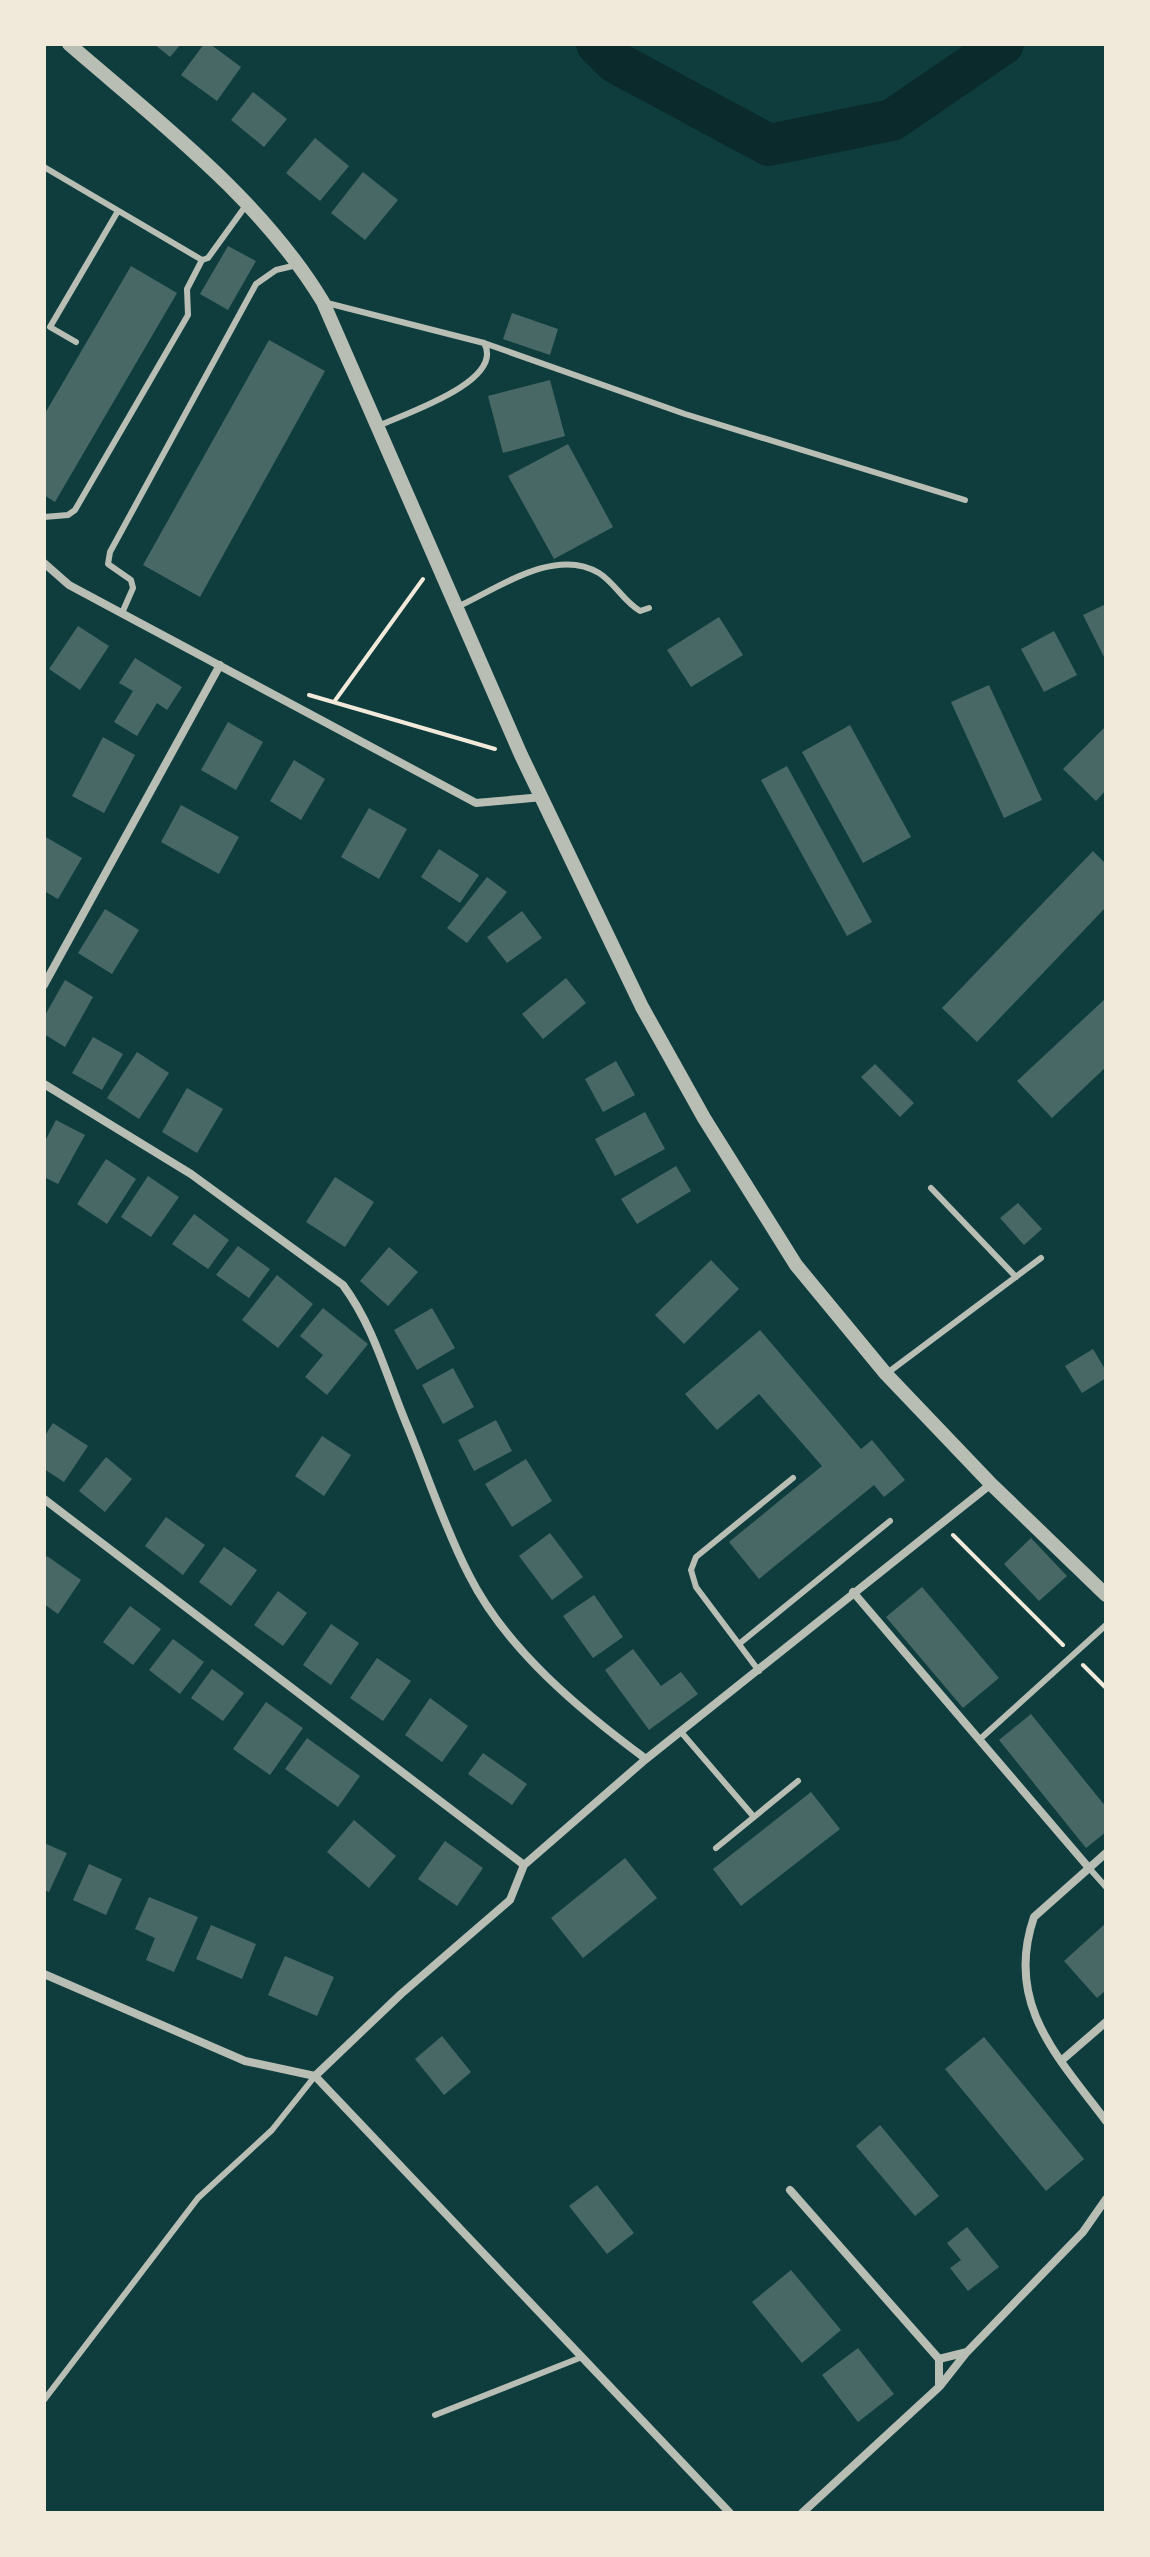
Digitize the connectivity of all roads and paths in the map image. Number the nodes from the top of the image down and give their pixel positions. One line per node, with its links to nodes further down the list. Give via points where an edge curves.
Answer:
1 (69, 44): 3 (street)
2 (44, 167): 4 (lane)
3 (247, 204): 5 (lane); 6 (street)
4 (118, 211): 5 (lane); 8 (lane, via 50,327)
5 (202, 260): 12 (lane, via 187,289 188,315 75,510)
6 (300, 264): 7 (street); 17 (lane, via 276,270 256,284 110,552 108,564 131,580 133,588)
7 (323, 302): 9 (lane); 10 (street)
8 (76, 342)
9 (484, 343): 10 (lane, via 486,362 470,382); 11 (lane, via 685,414)
10 (378, 426): 15 (street)
11 (965, 500)
12 (44, 517)
13 (44, 563): 17 (street, via 69,585)
14 (423, 579): 20 (path)
15 (457, 607): 16 (lane, via 547,566 565,564 597,571 640,611); 22 (street)
16 (649, 608)
17 (122, 613): 18 (street)
18 (220, 665): 22 (street, via 476,803); 23 (street)
19 (301, 694): 20 (path)
20 (334, 702): 21 (path)
21 (495, 749)
22 (543, 797): 28 (street, via 642,1007 704,1118 796,1265)
23 (44, 985)
24 (44, 1084): 43 (street, via 191,1174 343,1285 381,1353 469,1576 522,1649 612,1735)
25 (931, 1188): 27 (lane)
26 (1041, 1258): 27 (lane)
27 (1016, 1277): 28 (lane)
28 (886, 1374): 30 (street)
29 (793, 1478): 37 (lane, via 693,1563 696,1587)
30 (991, 1484): 33 (street); 35 (street)
31 (44, 1499): 48 (street)
32 (890, 1521): 37 (lane)
33 (940, 1522): 34 (street); 38 (path)
34 (853, 1592): 39 (street); 42 (street)
35 (1106, 1595)
36 (1106, 1625): 38 (lane)
37 (739, 1644): 39 (lane)
38 (1073, 1655): 40 (path); 42 (lane)
39 (759, 1671): 41 (street)
40 (1106, 1688)
41 (681, 1732): 43 (street); 45 (lane)
42 (979, 1740): 49 (street)
43 (646, 1759): 48 (street)
44 (798, 1781): 45 (lane)
45 (754, 1817): 46 (lane)
46 (716, 1848)
47 (1106, 1853): 49 (street)
48 (524, 1865): 54 (street, via 510,1900)
49 (1089, 1868): 50 (lane); 53 (street, via 1034,1917 1028,1940 1028,1998 1034,2019)
50 (1106, 1887)
51 (44, 1974): 54 (street, via 245,2061)
52 (1106, 2022): 53 (street)
53 (1061, 2061): 55 (street)
54 (315, 2076): 59 (street); 62 (lane, via 272,2130 198,2198)
55 (1106, 2121)
56 (790, 2190): 60 (street)
57 (1106, 2199): 58 (street, via 1083,2232)
58 (967, 2352): 60 (street); 61 (street)
59 (582, 2357): 63 (lane); 64 (street)
60 (939, 2359): 61 (street)
61 (939, 2387): 65 (street)
62 (44, 2400)
63 (435, 2415)
64 (730, 2513)
65 (802, 2513)

